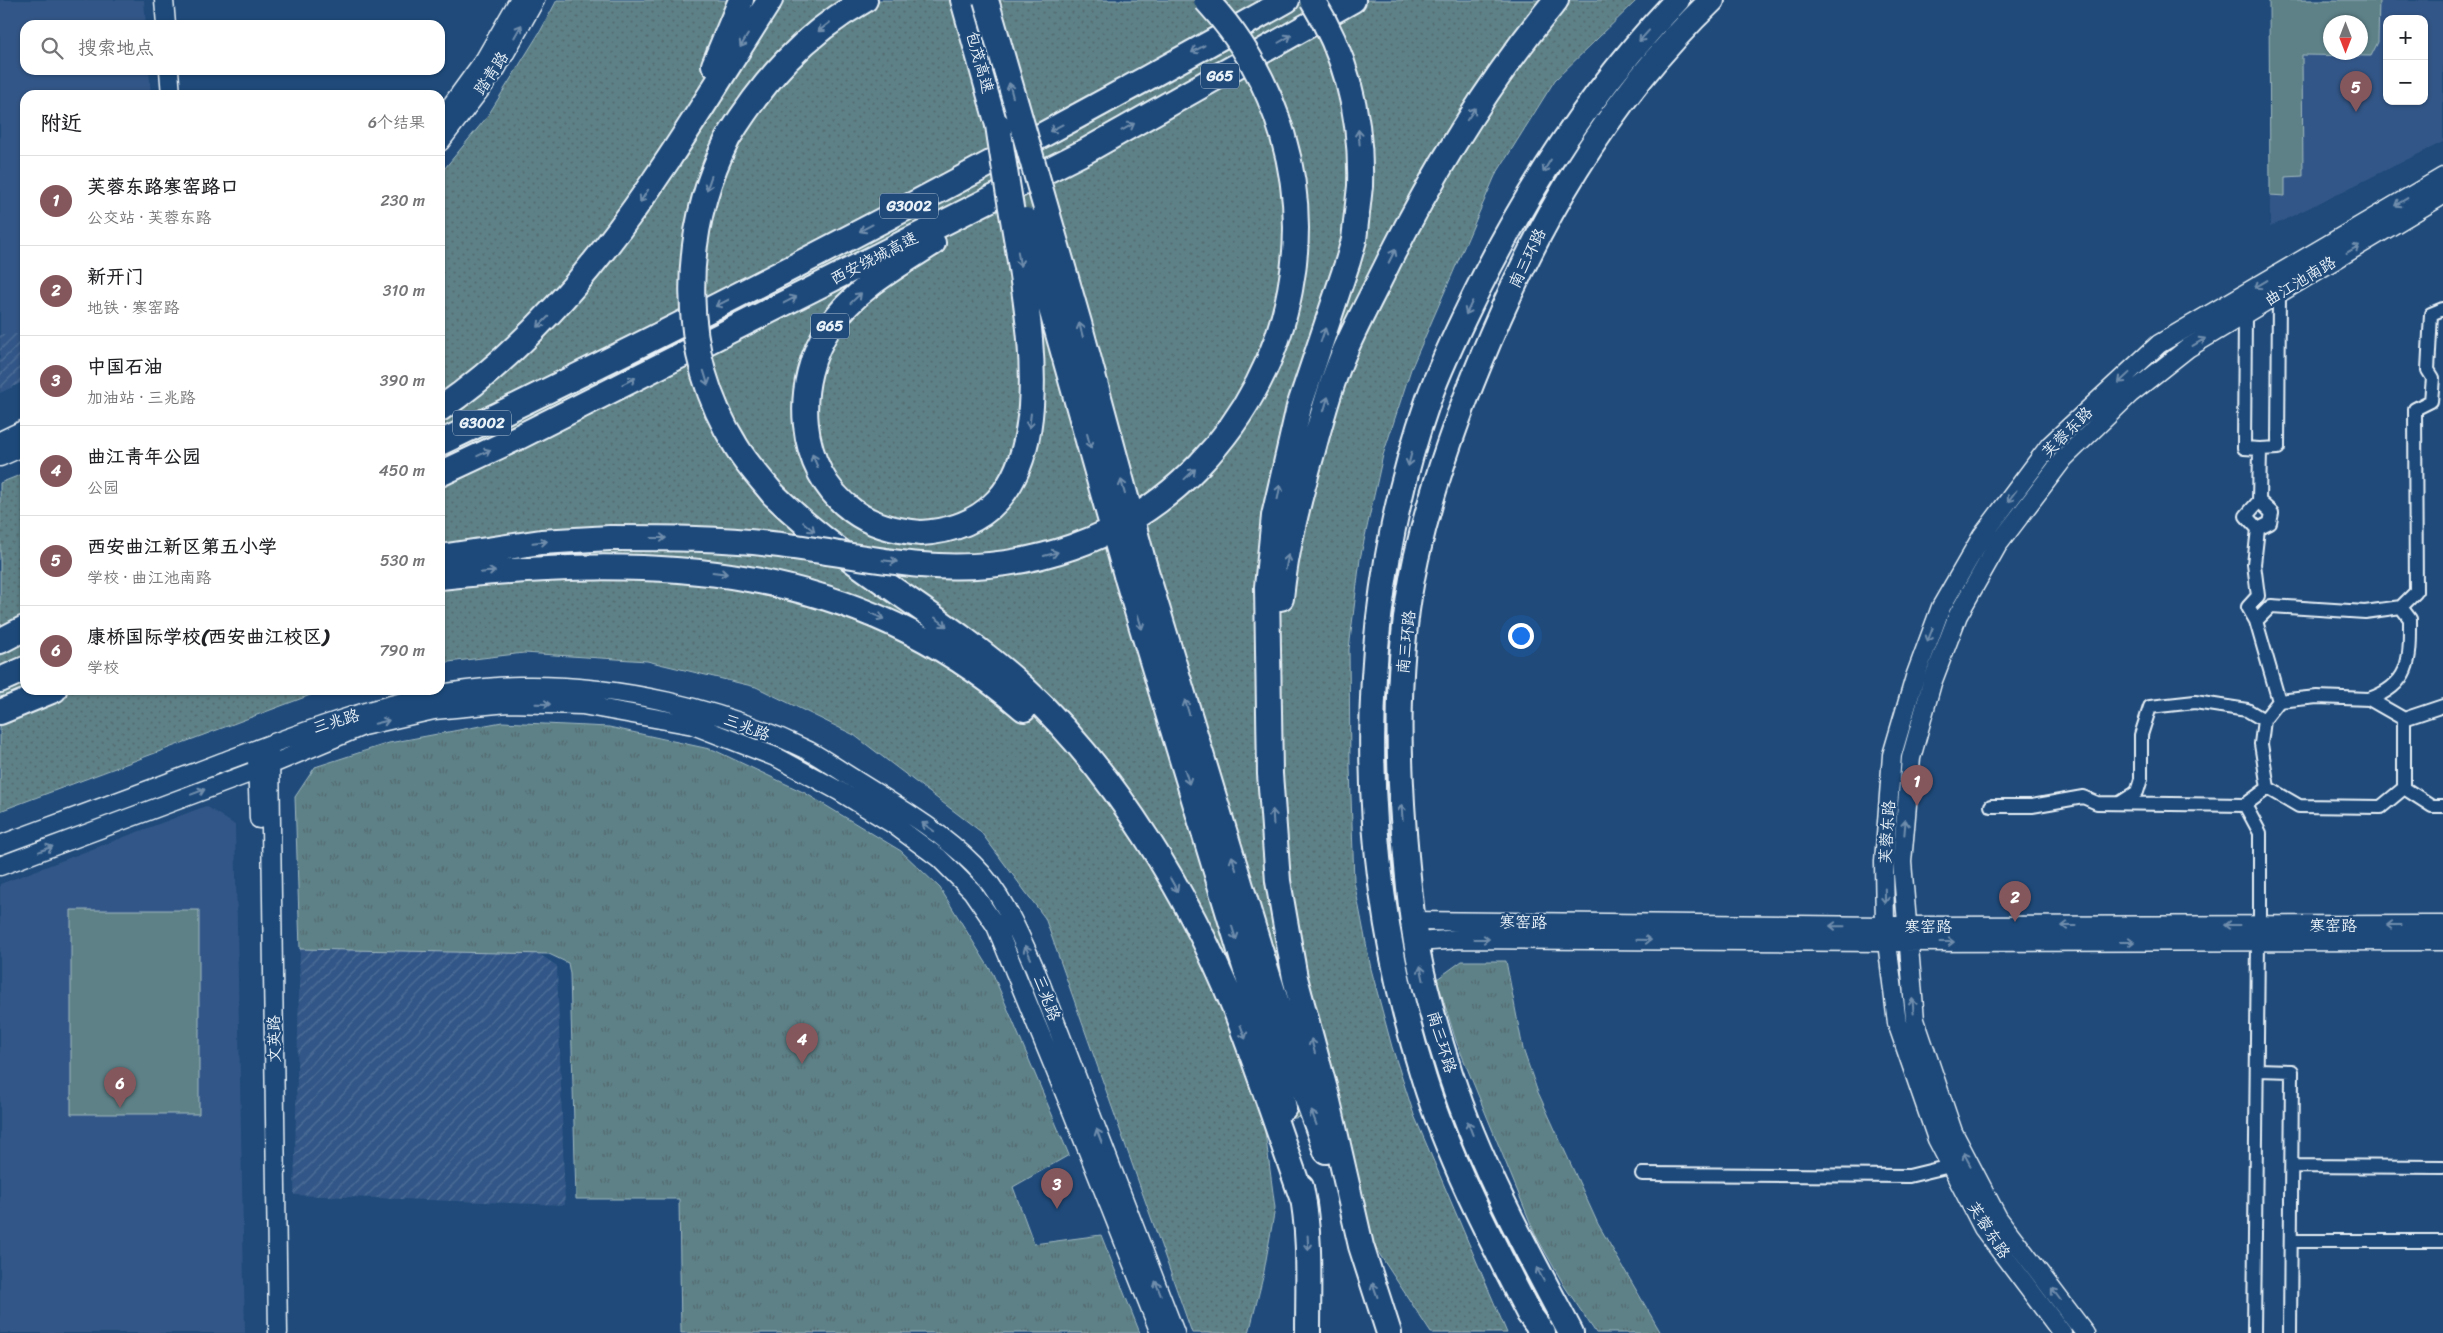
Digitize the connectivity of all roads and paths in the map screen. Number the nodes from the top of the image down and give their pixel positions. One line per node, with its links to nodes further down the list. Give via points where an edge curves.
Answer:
1 (164, 0): 16 (street)
2 (519, 0): 19 (street, 踏青路)
3 (535, 0): 21 (street, 踏青路, one-way to 3, via 496,69)
4 (741, 0): 22 (highway, via 720,55)
5 (770, 0): 22 (highway, one-way to 22)
6 (865, 0): 69 (highway, one-way to 69, bridge, via 826,24 782,64 758,92 728,138 710,180 698,224 692,270 693,317 701,362 720,415 735,445 773,494 824,539 932,615 1024,688 1106,780)
7 (963, 0): 20 (highway, 包茂高速 / G65)
8 (986, 0): 40 (highway, one-way to 8, bridge, via 1079,323)
9 (1206, 0): 39 (highway, one-way to 9, bridge, via 541,542 610,538 717,539 920,565 1011,564 1055,554 1102,536 1142,512 1192,473 1234,425 1276,344 1292,283 1296,217 1288,156 1270,99 1242,45)
10 (1287, 0): 34 (highway, 西安绕城高速 / G3002, one-way to 34, via 933,194)
11 (1312, 0): 53 (highway, one-way to 11, bridge, via 1267,588 1274,516 1299,407 1350,254 1360,186 1358,131 1348,83 1330,30)
12 (1353, 0): 23 (highway, 西安绕城高速 / G65, one-way to 12)
13 (1556, 0): 53 (highway, one-way to 13, via 1281,594 1294,521 1340,362 1446,154 1497,76)
14 (1677, 0): 87 (highway, 南三环路, one-way to 87, via 1632,50 1572,128 1509,232 1450,346 1414,446 1393,534 1378,627 1372,714 1376,821 1389,935 1404,1004 1429,1093 1466,1188)
15 (1712, 0): 72 (highway, 南三环路, one-way to 15, via 1402,807 1402,675 1415,562 1434,486 1488,342 1540,228 1615,111 1641,77)
16 (166, 20)
17 (169, 75): 18 (street)
18 (171, 90)
19 (445, 114)
20 (998, 125): 23 (highway, G65, one-way to 23, bridge, via 1032,347 1028,429 1018,468 1012,482 990,507 963,525 921,533 885,527 863,518 845,505 824,480 814,460 806,425 806,392 814,359 831,325 864,291 937,240); 40 (highway, one-way to 40, bridge, via 1058,330)
21 (445, 135)
22 (670, 154): 31 (highway, one-way to 31, via 623,227 559,305 491,370)
23 (1055, 167): 38 (highway, 西安绕城高速 / G3002, one-way to 23)
24 (2443, 177): 29 (street, 曲江池南路, one-way to 29)
25 (2443, 196): 26 (street, 曲江池南路, one-way to 25)
26 (2280, 293): 28 (street, 曲江池南路); 36 (street, via 2278,448)
27 (2443, 309): 44 (street, via 2431,314 2428,370 2433,378 2431,401 2415,409 2416,592)
28 (2245, 314): 30 (street, 曲江池南路, one-way to 28); 36 (street, via 2244,448)
29 (2159, 344): 74 (street, 芙蓉东路, one-way to 74, via 2050,445 1982,536 1941,607 1915,677 1892,755 1884,862)
30 (2159, 369): 75 (street, 芙蓉东路, one-way to 30, via 1902,862 1910,758 1932,683 1958,615 1997,546 2064,458)
31 (445, 405)
32 (20, 431): 33 (street)
33 (0, 441)
34 (445, 441)
35 (20, 448): 37 (street)
36 (2260, 448): 42 (street, via 2259,501 2246,516 2258,529 2254,564)
37 (0, 457)
38 (445, 472)
39 (445, 556)
40 (1136, 571): 82 (highway, one-way to 82, via 1275,1066); 85 (highway, one-way to 40, via 1304,1089)
41 (445, 577): 69 (highway, one-way to 69, via 552,567 678,569 771,582 856,607 934,644 1012,699 1079,764)
42 (2258, 596): 43 (street); 45 (street, via 2248,607)
43 (2271, 606): 44 (street, via 2365,612); 45 (street)
44 (2401, 607): 54 (street, via 2410,619 2408,665 2401,680 2387,693)
45 (2256, 621): 55 (street)
46 (20, 632): 47 (highway)
47 (0, 642)
48 (20, 671): 49 (highway)
49 (0, 680)
50 (42, 695): 57 (highway)
51 (445, 695): 91 (street, 三兆路, one-way to 51, via 1021,937 989,884 975,866 945,839 810,752 724,718 678,704 572,688 519,686)
52 (445, 695): 60 (street, 三兆路, one-way to 60, via 349,716)
53 (1270, 697): 85 (highway, one-way to 53, via 1296,978 1284,915 1274,848)
54 (2370, 698): 55 (street, via 2317,697); 58 (street)
55 (2279, 701): 59 (street)
56 (2443, 706): 58 (street)
57 (0, 712)
58 (2404, 719): 63 (street)
59 (2264, 720): 62 (street, via 2261,744); 64 (street, via 2247,710 2195,702 2150,707 2141,734 2141,779 2137,792)
60 (263, 747): 61 (street, 文英路); 68 (street, 三兆路)
61 (264, 767): 70 (street, 三兆路, one-way to 61); 88 (street, 文英路); 89 (street, 文英路); 90 (street, 三兆路, one-way to 90, via 363,726 434,710 508,703 582,705 694,725 778,758 893,824 939,858 972,891 996,926)
62 (2268, 788): 63 (street, via 2300,806 2381,807); 65 (street)
63 (2404, 788): 67 (street, via 2432,806)
64 (2120, 803): 65 (street); 66 (street, via 2097,803 2083,797 2032,806)
65 (2245, 805): 73 (street, via 2260,833)
66 (1990, 806)
67 (2443, 806)
68 (0, 845)
69 (1161, 862): 82 (highway, one-way to 82, via 1207,947 1234,1008)
70 (0, 866)
71 (2443, 924): 73 (street, 寒窑路, one-way to 73)
72 (1414, 932): 74 (street, 寒窑路, via 1462,939); 86 (highway, 南三环路, one-way to 72, via 1472,1133 1425,986)
73 (2259, 933): 75 (street, 寒窑路); 76 (street, 寒窑路); 77 (street)
74 (1886, 934): 75 (street, 寒窑路); 78 (street, 芙蓉东路, via 1897,1024 1936,1139)
75 (1908, 934): 98 (street, 芙蓉东路, one-way to 75, via 1998,1218 1953,1132 1915,1020)
76 (2443, 941)
77 (2257, 1070): 79 (street, via 2292,1071); 99 (street)
78 (1950, 1166): 81 (street, via 1910,1176); 97 (street, 芙蓉东路, via 1983,1228)
79 (2292, 1166): 80 (street); 83 (street)
80 (2443, 1167)
81 (1642, 1174)
82 (1304, 1203): 92 (highway, one-way to 92, via 1308,1250)
83 (2291, 1241): 84 (street); 100 (street)
84 (2443, 1241)
85 (1361, 1246): 93 (highway, one-way to 85)
86 (1556, 1305): 95 (highway, 南三环路); 96 (highway)
87 (1532, 1323): 94 (highway, 南三环路)
88 (266, 1333)
89 (278, 1333)
90 (1160, 1333)
91 (1175, 1333)
92 (1308, 1333)
93 (1389, 1333)
94 (1543, 1333)
95 (1571, 1333)
96 (1576, 1333)
97 (2062, 1333)
98 (2085, 1333)
99 (2254, 1333)
100 (2290, 1333)

